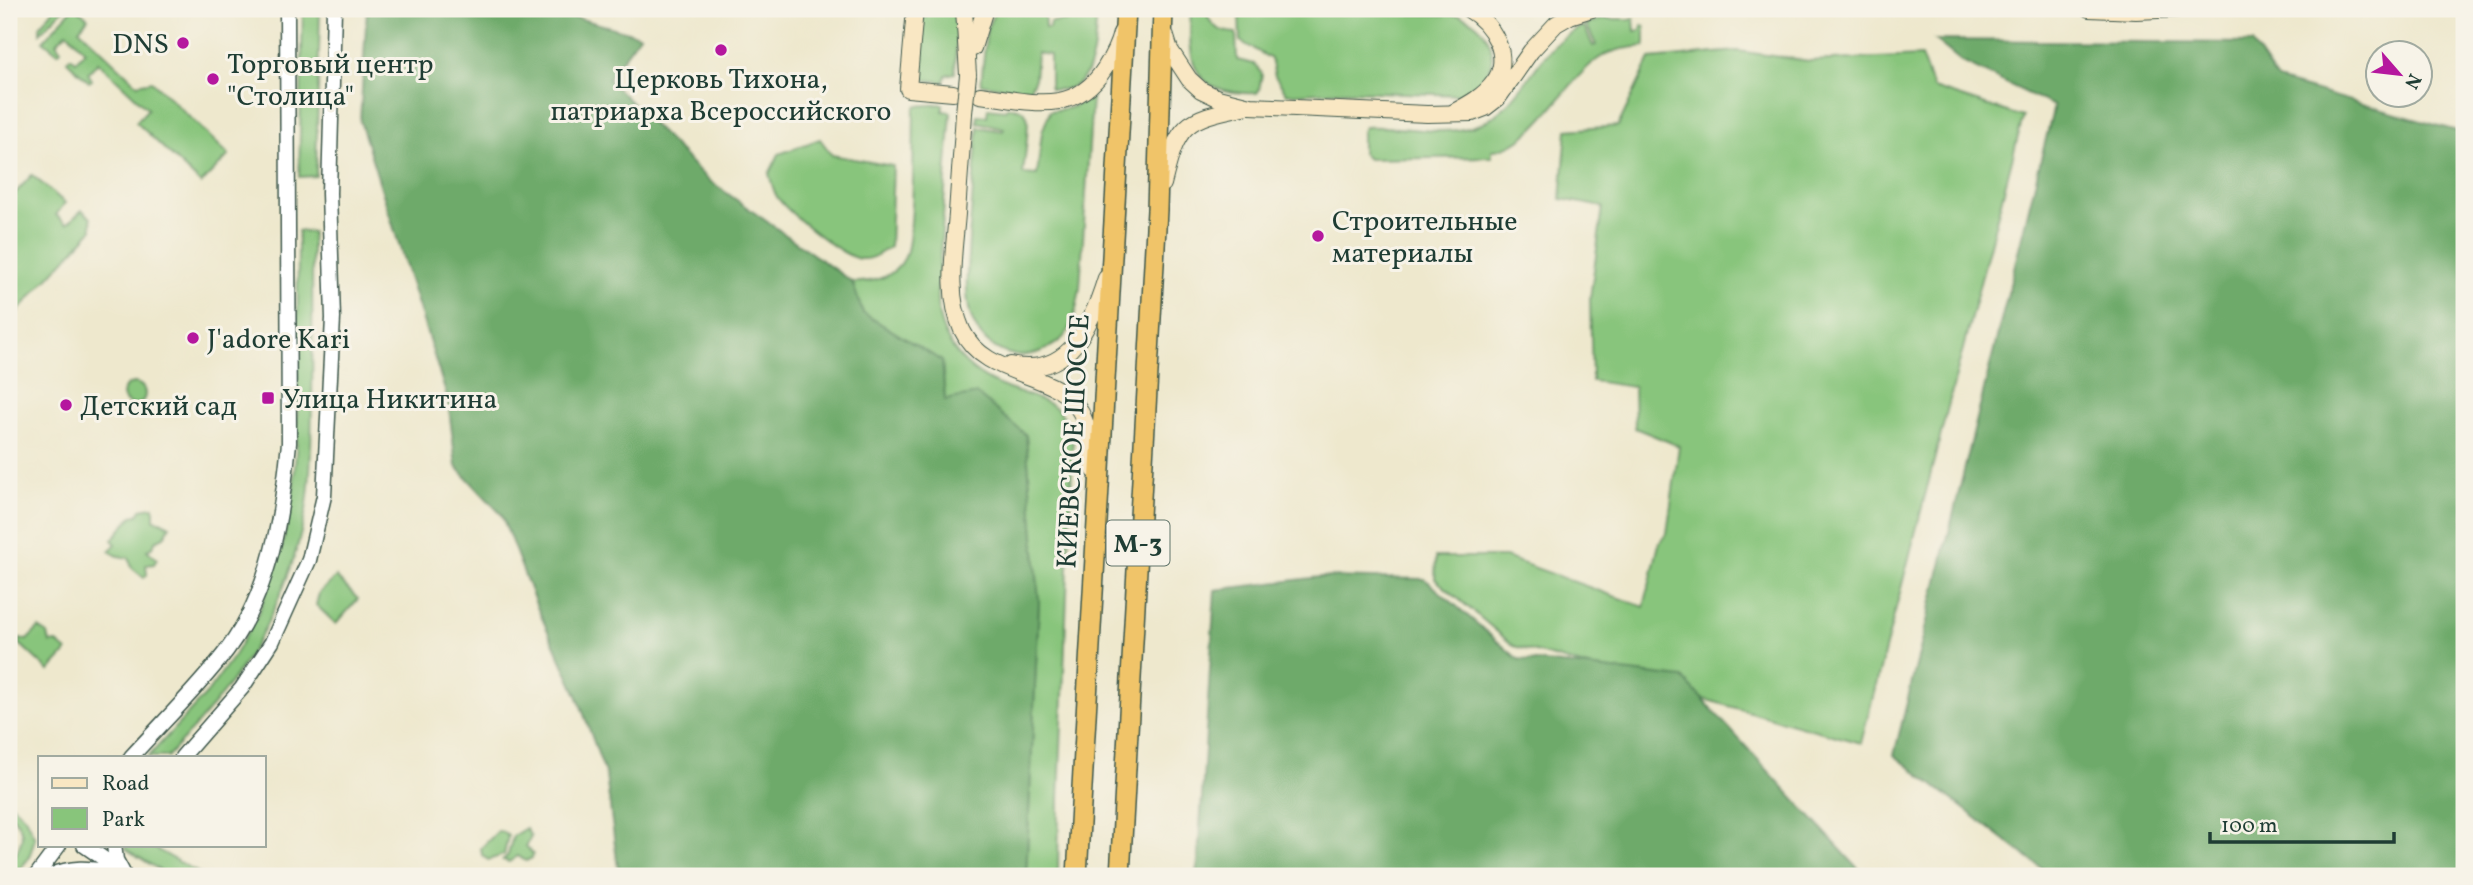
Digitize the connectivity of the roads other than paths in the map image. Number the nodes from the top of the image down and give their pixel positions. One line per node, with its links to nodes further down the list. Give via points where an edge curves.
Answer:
1 (287, 9): 21 (street, via 289,443 273,549 254,601 228,648)
2 (334, 9): 22 (street, via 329,193 333,318 324,496 309,560 272,642 242,688)
3 (915, 9): 13 (main road, via 908,89)
4 (964, 9): 12 (main road)
5 (985, 9): 12 (main road)
6 (1468, 9): 16 (main road, via 1491,30 1501,63 1488,89)
7 (1591, 9): 16 (main road, via 1563,19 1544,36 1491,104 1479,111)
8 (2088, 9): 9 (main road)
9 (2180, 9)
10 (1125, 11): 14 (main road, via 1113,56 1082,94 1065,101 1039,102); 18 (highway, КИЕВСКОЕ ШОССЕ / М-3)
11 (1163, 13): 15 (main road, via 1170,50 1195,85 1218,98); 17 (highway, М-3)
12 (968, 70): 19 (main road, bridge, via 952,288 963,332)
13 (953, 93)
14 (980, 95)
15 (1251, 106): 16 (main road); 17 (main road, via 1204,115 1179,135)
16 (1451, 114)
17 (1157, 210): 30 (highway, М-3)
18 (1111, 261): 19 (main road, via 1092,316 1066,354 1052,362 1019,367); 20 (highway, КИЕВСКОЕ ШОССЕ / М-3)
19 (979, 352): 20 (main road, via 1006,369 1058,390 1076,404 1090,441)
20 (1097, 490): 29 (highway, КИЕВСКОЕ ШОССЕ / М-3)
21 (132, 756)
22 (183, 756)
23 (58, 846): 27 (street)
24 (85, 846): 26 (street)
25 (114, 846): 26 (street, via 116,860)
26 (126, 874): 28 (street, via 80,867)
27 (36, 876)
28 (50, 876)
29 (1077, 876)
30 (1120, 876)

